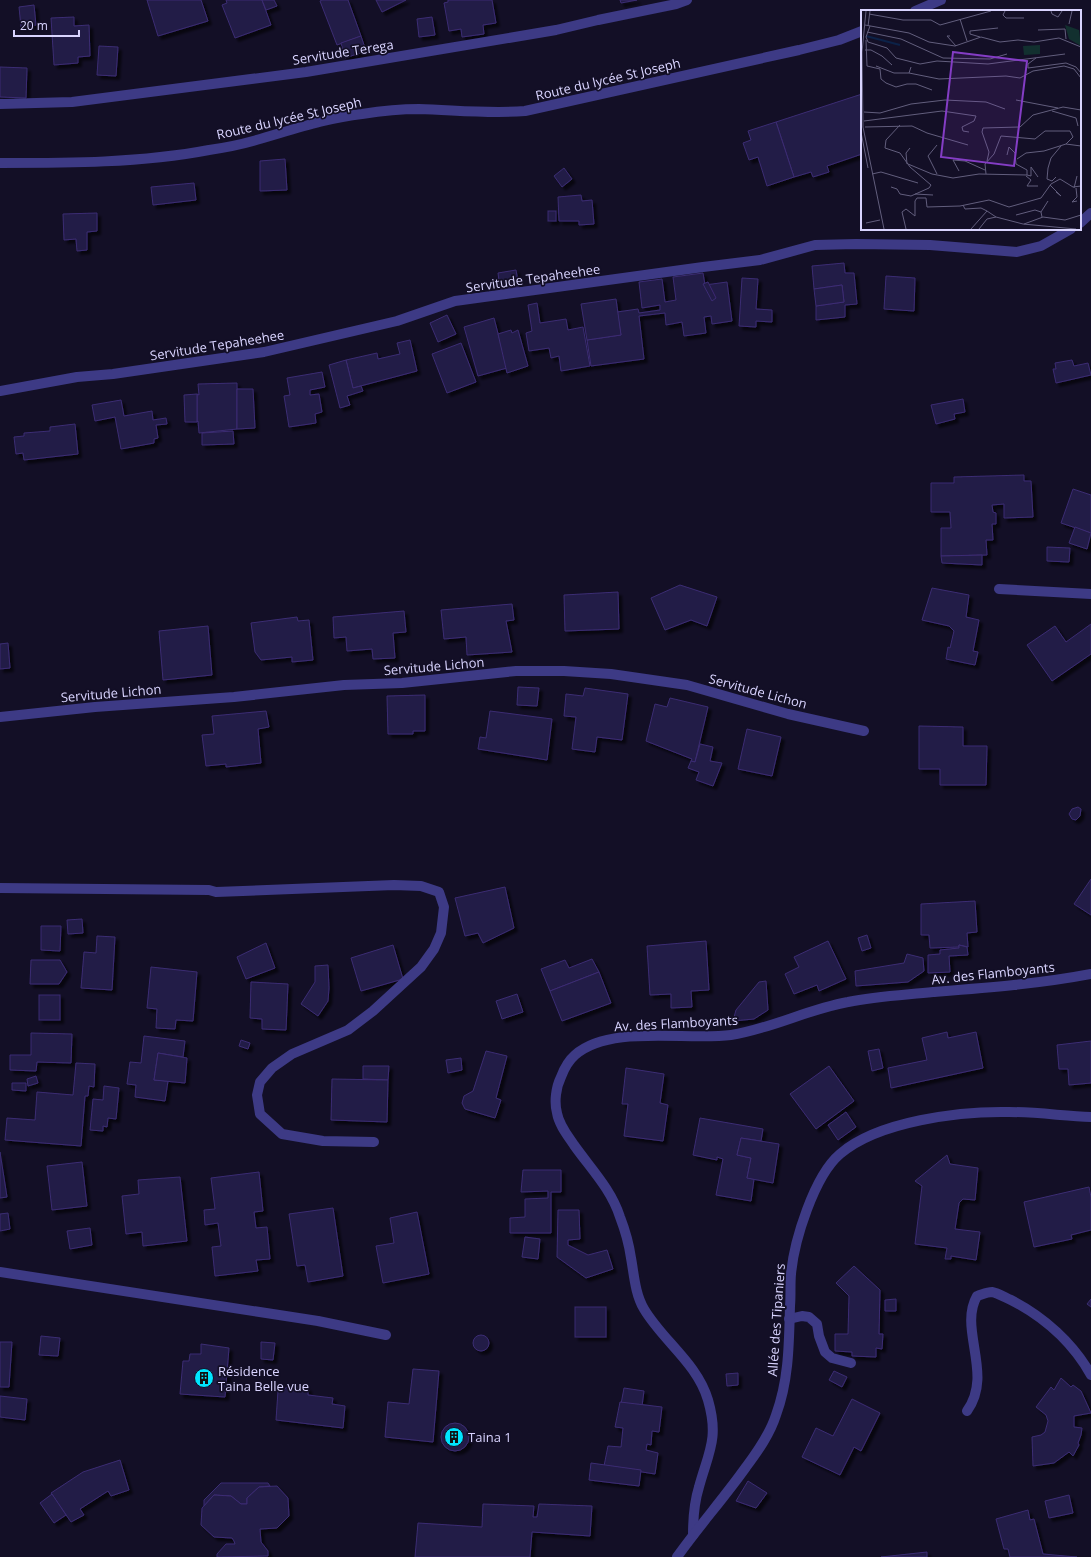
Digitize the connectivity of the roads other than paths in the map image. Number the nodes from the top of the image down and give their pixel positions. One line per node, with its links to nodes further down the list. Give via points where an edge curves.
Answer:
1 (687, 0): 5 (street, Servitude Terega, via 556,30 306,72 72,102)
2 (941, 0): 3 (street)
3 (917, 10)
4 (861, 31): 6 (street, Route du lycée St Joseph, via 807,48 525,111 497,113 392,110 325,121 252,142 171,156 92,161)
5 (0, 104)
6 (0, 162)
7 (1091, 213): 8 (street)
8 (1081, 222)
9 (1069, 230): 10 (street, Servitude Tepaheehee, via 1041,246 1017,252 930,245 815,245 760,260 455,301 398,321 264,352 78,377)
10 (0, 391)
11 (998, 589): 12 (street)
12 (1091, 594)
13 (0, 717): 14 (street, Servitude Lichon, via 344,685 402,683 516,671 564,671 611,674 687,685 788,714)
14 (864, 731)
15 (0, 888): 18 (street, via 216,892 394,885 421,886 439,892 444,907 440,933 434,949 421,967 348,1030 292,1054 272,1068 260,1082 257,1095 260,1114 282,1134 323,1141)
16 (1091, 974): 25 (street, Av. des Flamboyants, via 847,1002 749,1032 714,1037 625,1037 591,1044 576,1054 566,1066 557,1084 556,1112 560,1123 608,1190 620,1216 644,1309 685,1359 703,1387 707,1399 714,1433 709,1458 698,1488)
17 (1091, 1117): 20 (street, Allée des Tipaniers, via 1009,1112 964,1113 899,1126 853,1144 839,1155 826,1171 809,1204 798,1236 791,1274)
18 (374, 1142)
19 (0, 1272): 21 (street, via 280,1315)
20 (790, 1319): 22 (street, via 809,1317 816,1324 825,1352 832,1358); 25 (street, Allée des Tipaniers, via 787,1369 776,1416 768,1434 725,1496)
21 (386, 1335)
22 (851, 1363)
23 (1091, 1375): 24 (street, via 1072,1347 1057,1331 1017,1303 992,1292 983,1294 977,1296 972,1305 971,1324 978,1384)
24 (967, 1411)
25 (693, 1535): 26 (street, Allée des Tipaniers)
26 (677, 1557)

